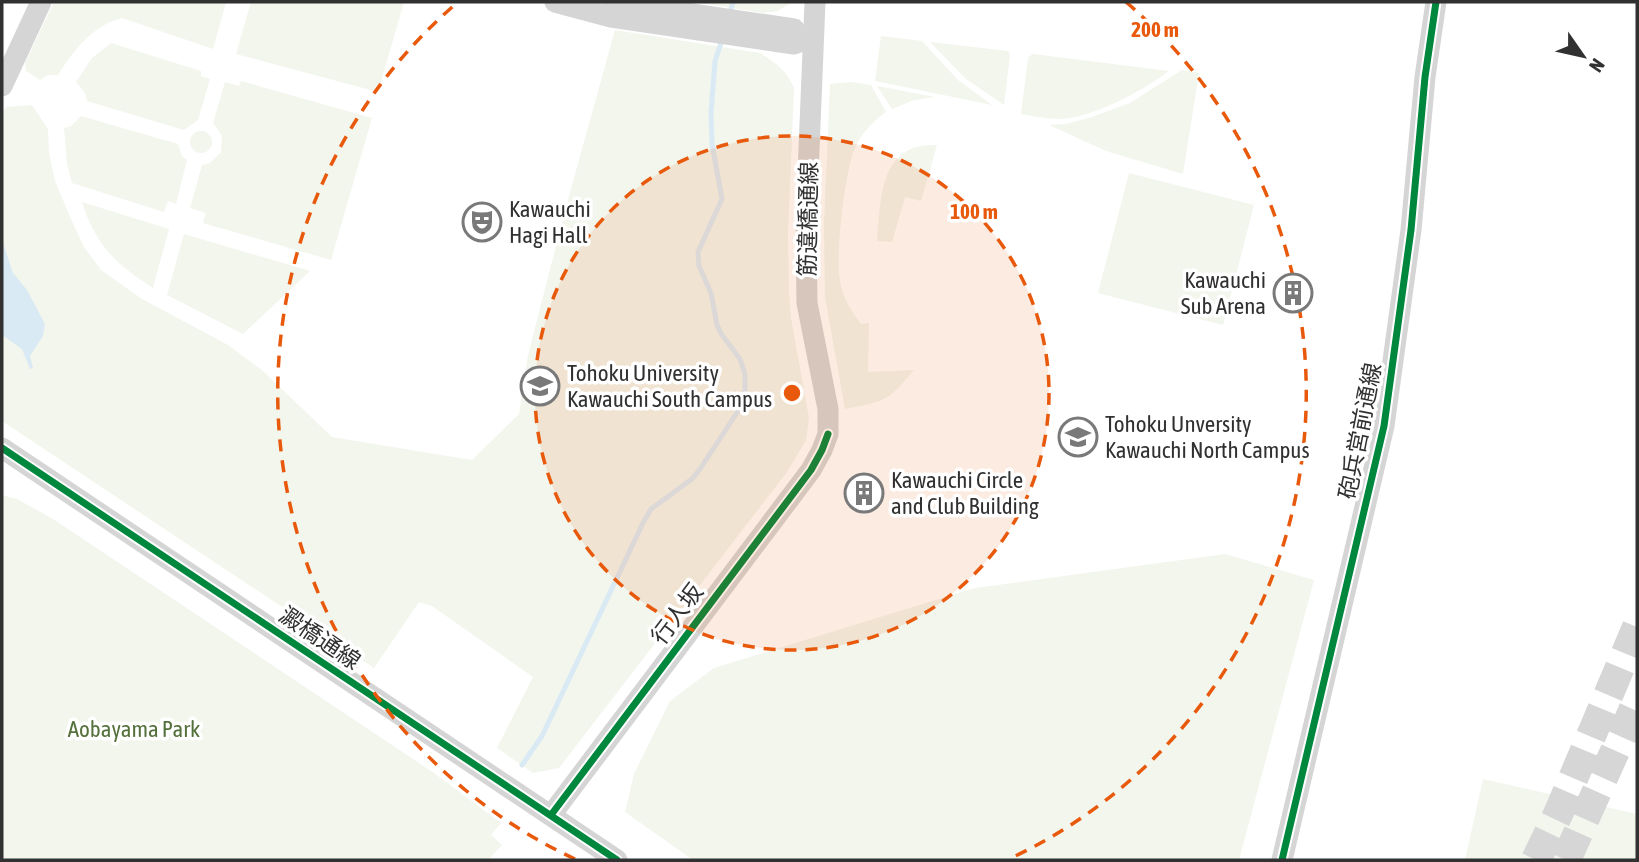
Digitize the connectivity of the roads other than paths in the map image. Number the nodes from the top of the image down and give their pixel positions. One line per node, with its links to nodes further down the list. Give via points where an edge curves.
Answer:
1 (26, 2): 8 (street)
2 (41, 2): 9 (street)
3 (555, 2): 7 (street, via 611,17 794,44)
4 (613, 2): 7 (street, via 794,29)
5 (815, 2): 7 (street, 筋違橋通線)
6 (1436, 2): 14 (street, 砲兵営前通線, via 1384,426)
7 (813, 36): 10 (street, 筋違橋通線, via 807,303 828,410)
8 (2, 54)
9 (2, 86)
10 (828, 434): 12 (street, 行人坂, via 811,470)
11 (5, 452): 12 (street, 澱橋通線)
12 (551, 815): 13 (street, 澱橋通線)
13 (617, 860)
14 (1282, 860)

